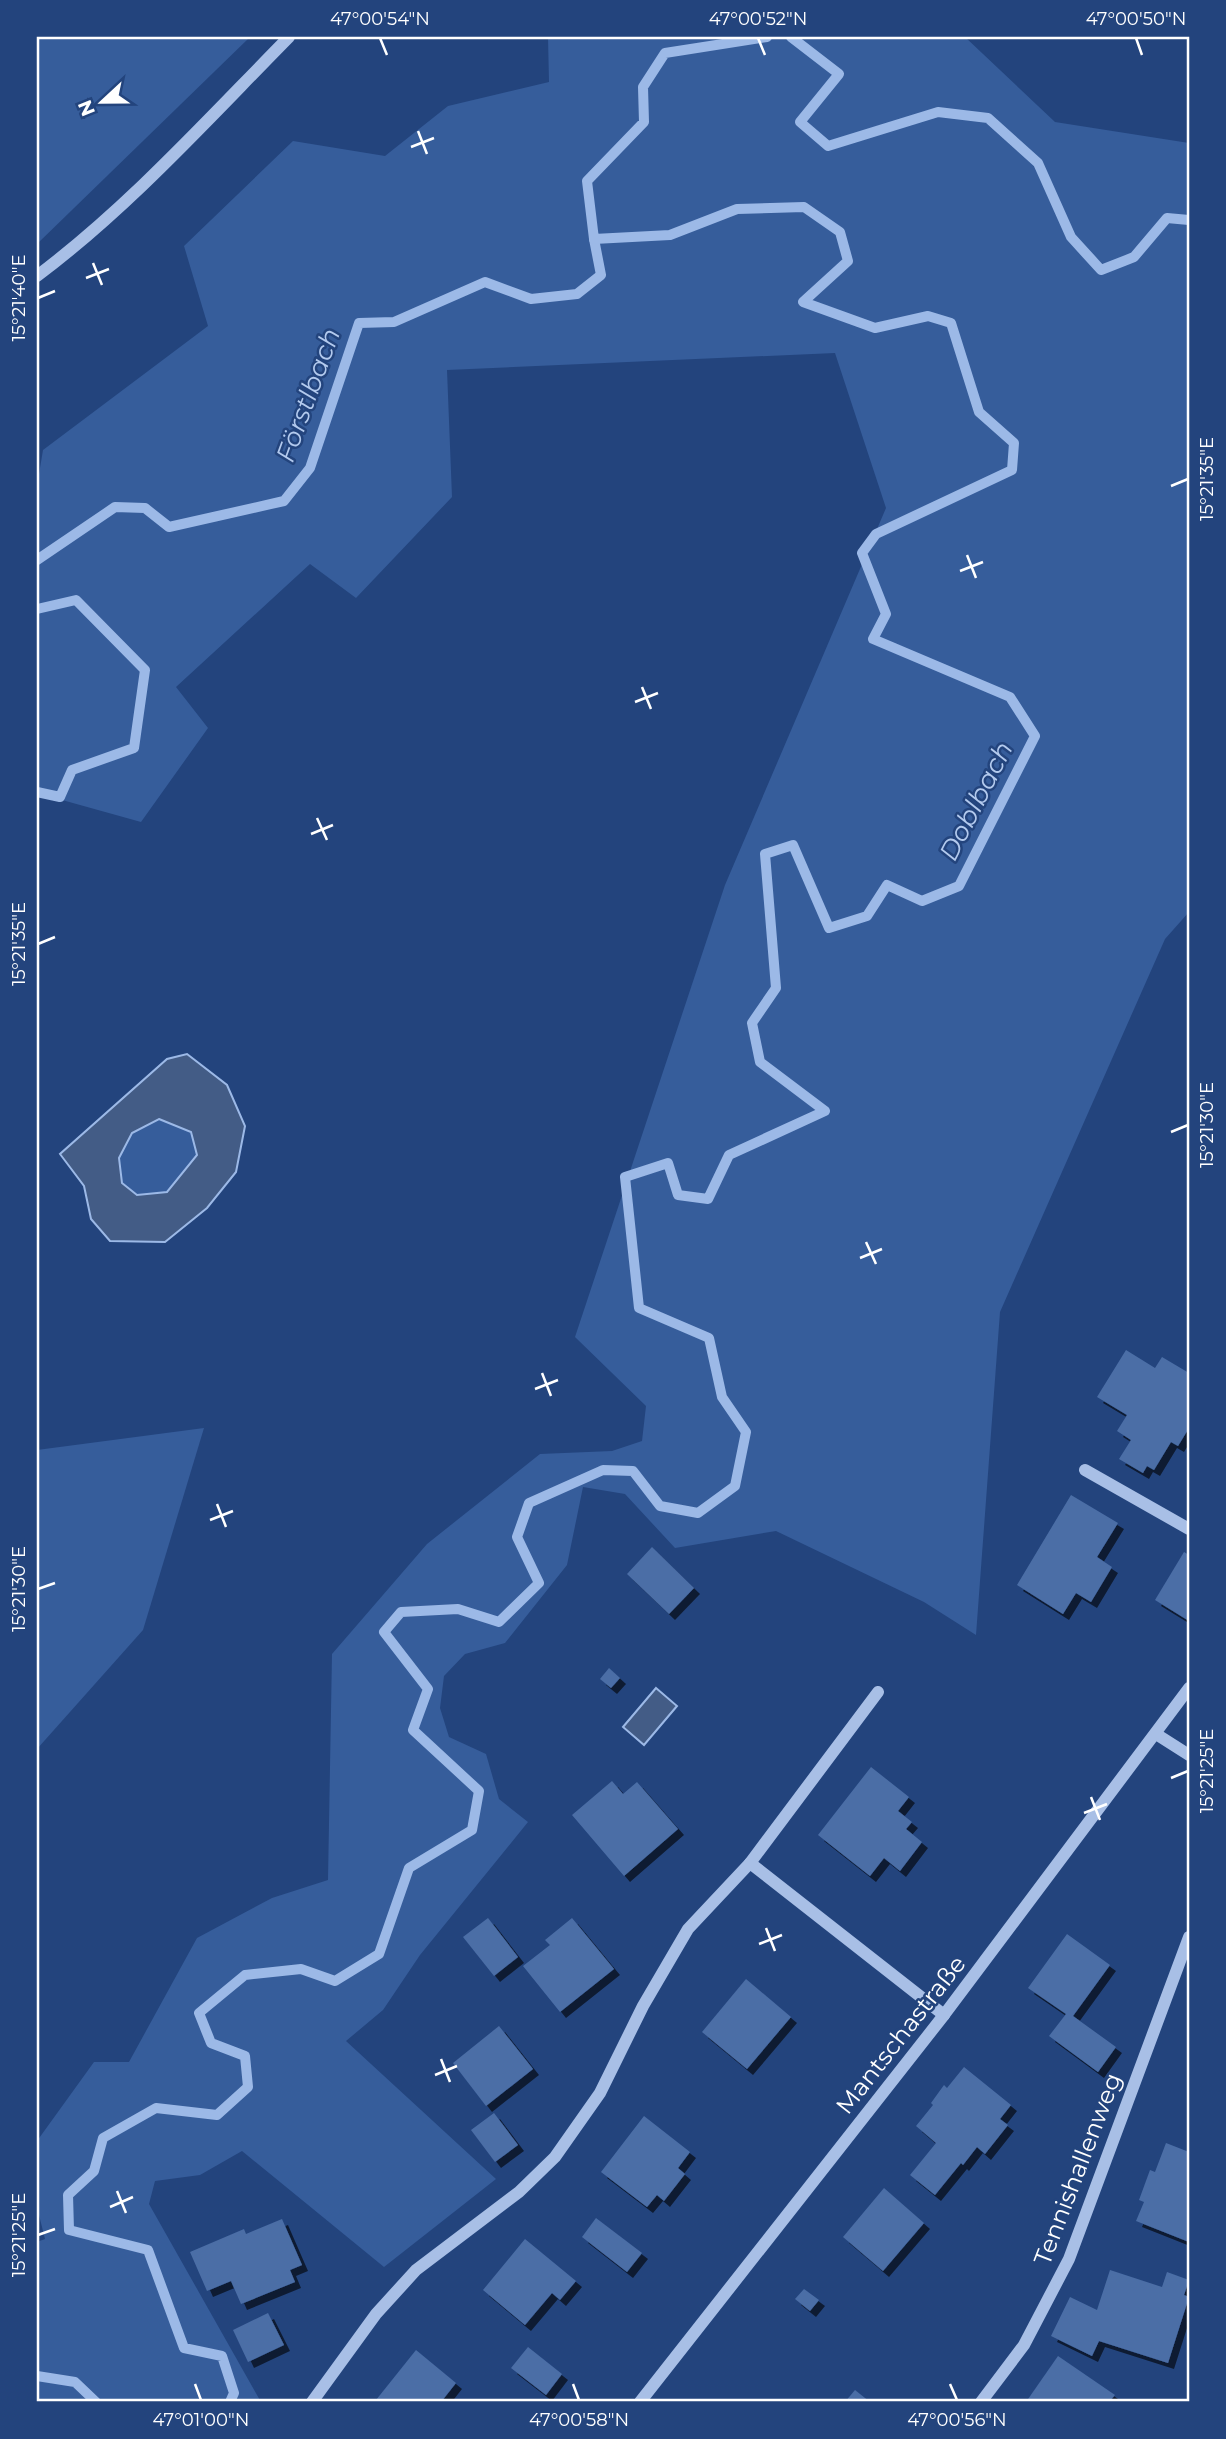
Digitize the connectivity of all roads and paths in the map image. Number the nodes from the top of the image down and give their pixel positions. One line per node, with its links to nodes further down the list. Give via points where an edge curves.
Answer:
1 (289, 37): 2 (street, via 149,178)
2 (37, 276)
3 (1085, 1470): 4 (street)
4 (1189, 1529)
5 (1189, 1688): 7 (street, Mantschastraße)
6 (878, 1692): 9 (street)
7 (1156, 1734): 8 (street); 11 (street, Mantschastraße)
8 (1189, 1755)
9 (750, 1863): 11 (street); 12 (street, via 688,1929 600,2093 555,2157 519,2192 415,2270 376,2314)
10 (1189, 1937): 14 (street, Tennishallenweg, via 1069,2259 1024,2345)
11 (944, 2015): 13 (street, Mantschastraße)
12 (312, 2402)
13 (640, 2402)
14 (981, 2402)

